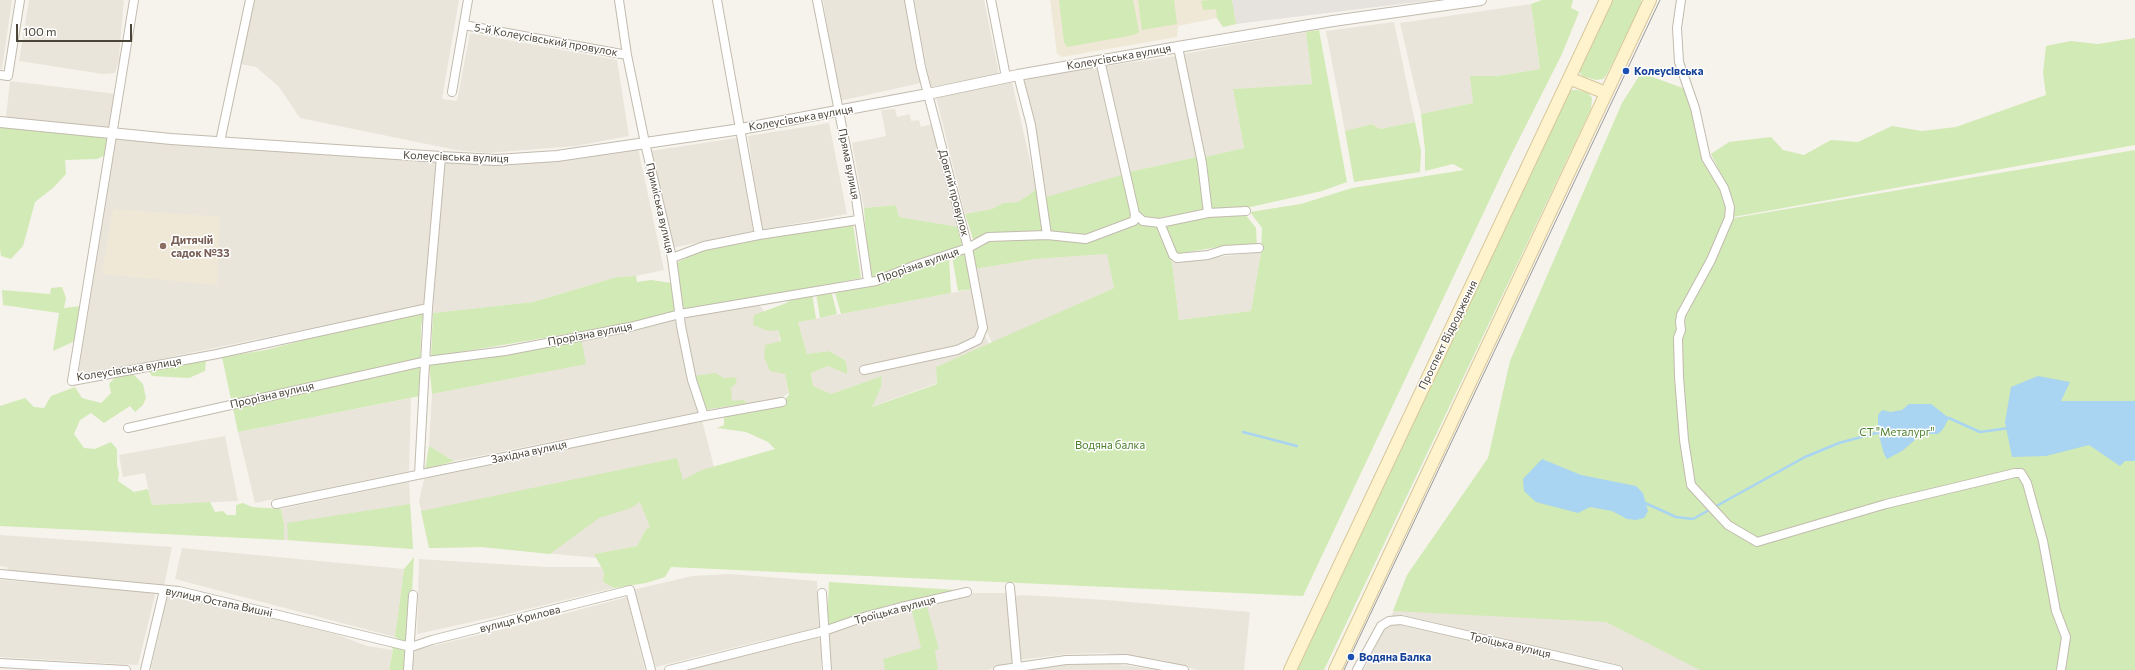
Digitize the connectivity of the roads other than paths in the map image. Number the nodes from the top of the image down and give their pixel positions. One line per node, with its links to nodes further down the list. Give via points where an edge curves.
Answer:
1 (20, 0): 18 (street)
2 (134, 0): 28 (street)
3 (250, 0): 29 (street)
4 (468, 0): 14 (street)
5 (619, 0): 16 (street, Приміська вулиця)
6 (717, 0): 27 (street)
7 (817, 0): 25 (street, Пряма вулиця)
8 (909, 0): 24 (street, Довгий провулок)
9 (991, 0): 20 (street)
10 (1482, 0): 15 (street, Колеусівська вулиця, via 1333,21)
11 (1606, 0): 21 (main road, Проспект Відродження)
12 (1650, 0): 23 (main road)
13 (1681, 0): 74 (street, via 1677,28 1679,62 1695,108 1706,158 1724,188 1730,207 1729,218 1711,260 1681,315 1680,322 1679,377 1691,485 1728,525 1757,542 1886,504 2021,473 2027,483 2043,541 2056,611 2066,637)
14 (464, 25): 16 (street, 5-й Колеусівський провулок); 22 (street)
15 (1178, 47): 17 (street, Колеусівська вулиця); 33 (street, via 1202,163)
16 (627, 55): 30 (street, Приміська вулиця)
17 (1100, 60): 19 (street, Колеусівська вулиця); 34 (street)
18 (4, 75)
19 (1018, 75): 20 (street, Колеусівська вулиця); 38 (street, via 1030,125)
20 (1006, 77): 24 (street, Колеусівська вулиця)
21 (1571, 79): 23 (main road); 70 (main road, Проспект Відродження)
22 (452, 92)
23 (1606, 93): 71 (main road)
24 (928, 94): 25 (street, Колеусівська вулиця); 39 (street, Довгий провулок)
25 (838, 111): 27 (street, Колеусівська вулиця); 35 (street, Пряма вулиця, via 856,198)
26 (0, 122): 28 (street, Колеусівська вулиця)
27 (741, 129): 30 (street, Колеусівська вулиця); 37 (street)
28 (114, 133): 29 (street, Колеусівська вулиця); 43 (street, Колеусівська вулиця, via 72,381 217,354)
29 (220, 142): 31 (street, Колеусівська вулиця)
30 (645, 143): 31 (street, Колеусівська вулиця, via 557,156 496,160); 41 (street, Приміська вулиця)
31 (441, 157): 43 (street)
32 (1246, 211): 33 (street)
33 (1208, 213): 36 (street)
34 (1135, 214): 36 (street, via 1143,221); 38 (street, Прорізна вулиця, via 1134,221 1086,239)
35 (858, 220): 37 (street); 42 (street, Пряма вулиця)
36 (1160, 223): 40 (street, via 1173,255 1177,258 1241,248)
37 (759, 235): 41 (street, via 704,246)
38 (1048, 235): 39 (street, Прорізна вулиця, via 988,236)
39 (968, 248): 42 (street, Прорізна вулиця, via 876,281); 46 (street, Довгий провулок, via 983,328 978,340 957,350)
40 (1259, 248)
41 (672, 258): 44 (street, Приміська вулиця)
42 (868, 281): 44 (street, Прорізна вулиця)
43 (428, 308): 45 (street)
44 (680, 314): 45 (street, Прорізна вулиця, via 623,329); 48 (street, Приміська вулиця, via 692,380)
45 (426, 361): 49 (street, Прорізна вулиця); 50 (street)
46 (864, 370)
47 (782, 402): 48 (street, Західна вулиця)
48 (704, 416): 50 (street, Західна вулиця)
49 (128, 428)
50 (419, 474): 51 (street, Західна вулиця)
51 (276, 504)
52 (0, 574): 54 (street, вулиця Остапа Вишні)
53 (1010, 587): 61 (street)
54 (164, 590): 59 (street, вулиця Остапа Вишні, via 179,591); 63 (street)
55 (967, 592): 58 (street, Троїцька вулиця, via 867,616)
56 (822, 593): 58 (street)
57 (413, 595): 59 (street)
58 (824, 631): 66 (street, Троїцька вулиця); 67 (street)
59 (411, 647): 64 (street); 65 (street, вулиця Крилова, via 630,590)
60 (0, 663): 62 (street)
61 (1017, 666): 68 (street); 69 (street, via 1066,660 1126,659)
62 (126, 670)
63 (145, 670)
64 (408, 670)
65 (651, 670)
66 (668, 670)
67 (827, 670)
68 (998, 670)
69 (1184, 670)
70 (1290, 670)
71 (1335, 670)
72 (1357, 670): 73 (street, Троїцька вулиця, via 1381,626 1389,621 1401,620)
73 (1618, 670)
74 (2061, 670)

